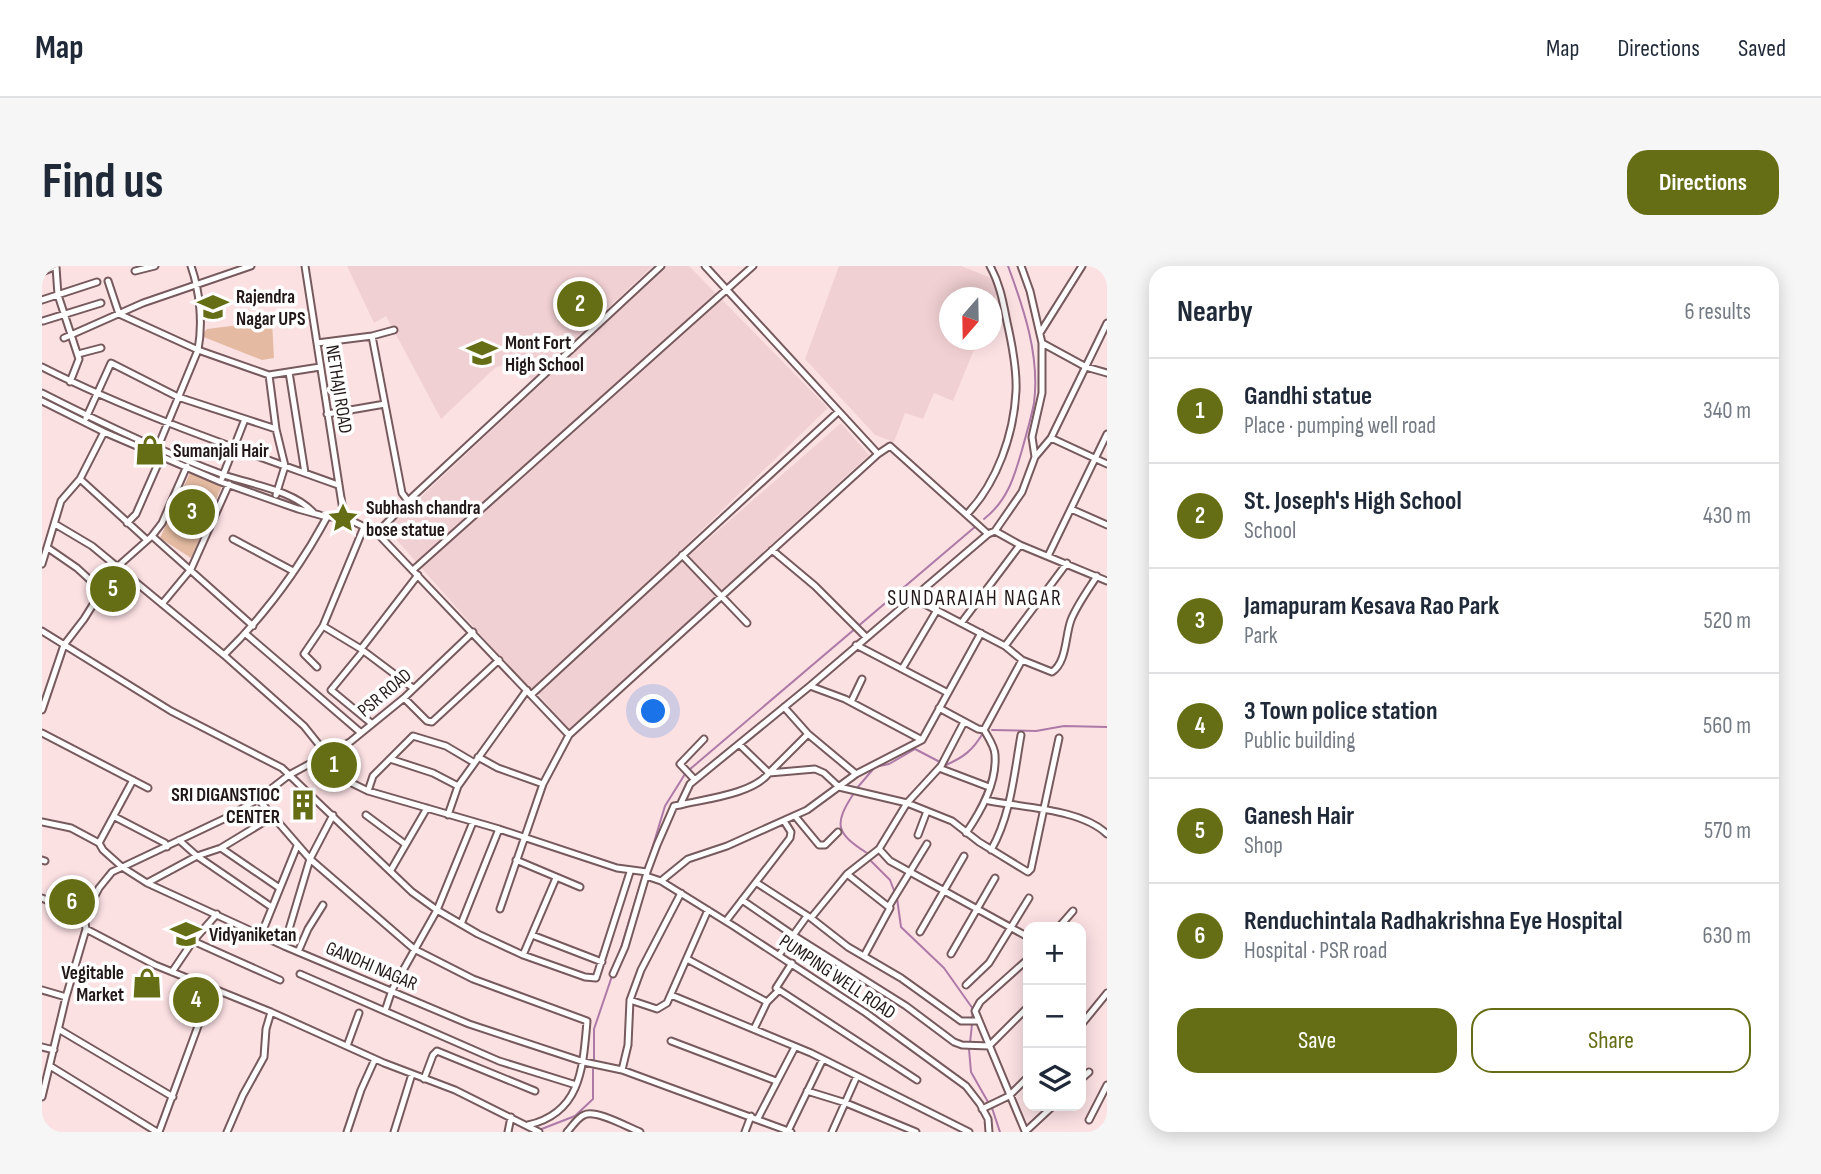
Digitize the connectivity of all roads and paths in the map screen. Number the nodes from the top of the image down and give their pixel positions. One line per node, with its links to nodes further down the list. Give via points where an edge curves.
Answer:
1 (56, 266): 14 (street); 19 (street)
2 (155, 266): 13 (street)
3 (191, 266): 17 (street)
4 (250, 266): 17 (street)
5 (305, 266): 31 (street, NETHAJI ROAD)
6 (661, 266): 74 (street)
7 (705, 266): 18 (street)
8 (741, 266): 11 (street)
9 (990, 266): 77 (street, via 1005,313 1016,390 1004,448 989,486)
10 (1082, 266): 27 (street)
11 (750, 268): 18 (street)
12 (1024, 268): 27 (street)
13 (135, 271)
14 (42, 272)
15 (108, 281): 23 (street)
16 (97, 282): 19 (street)
17 (197, 285): 23 (street); 34 (street)
18 (726, 289): 48 (street); 98 (street)
19 (58, 295): 20 (street); 22 (street)
20 (42, 300)
21 (101, 303): 22 (street)
22 (66, 314): 24 (street); 28 (street)
23 (119, 314): 28 (street); 34 (street)
24 (43, 321)
25 (1107, 323): 37 (street)
26 (394, 330): 29 (street)
27 (1040, 333): 32 (street)
28 (72, 335): 30 (street); 35 (street)
29 (372, 336): 31 (street); 47 (street)
30 (64, 338)
31 (317, 343): 36 (street, NETHAJI ROAD)
32 (1042, 344): 37 (street); 61 (street, via 1042,393 1032,437)
33 (101, 348): 35 (street)
34 (198, 350): 41 (street); 45 (street)
35 (78, 354): 42 (street)
36 (320, 367): 39 (street); 49 (street, NETHAJI ROAD)
37 (1086, 367): 40 (street); 57 (street)
38 (42, 368): 42 (street)
39 (289, 372): 41 (street); 66 (street)
40 (1107, 373)
41 (269, 375): 54 (street)
42 (70, 382): 44 (street)
43 (42, 393): 50 (street)
44 (97, 395): 45 (street, via 111,363); 50 (street); 53 (street)
45 (178, 397): 51 (street); 53 (street)
46 (42, 401): 52 (street)
47 (385, 404): 49 (street); 74 (street, via 402,493)
48 (838, 412): 60 (street); 91 (street)
49 (327, 414): 71 (street, NETHAJI ROAD)
50 (87, 416): 52 (street); 59 (street)
51 (245, 419): 54 (street); 58 (street)
52 (84, 423): 55 (street)
53 (168, 423): 58 (street); 59 (street)
54 (276, 429): 65 (street)
55 (104, 432): 59 (street); 68 (street)
56 (1107, 434): 62 (street)
57 (1051, 438): 61 (street); 62 (street)
58 (234, 448): 65 (street); 67 (street)
59 (158, 452): 64 (street); 67 (street); 80 (street, via 136,514)
60 (878, 454): 77 (street, via 890,446); 90 (street)
61 (1035, 457): 84 (street, via 1022,492)
62 (1096, 458): 63 (street); 75 (street)
63 (1107, 464)
64 (187, 466): 69 (street); 86 (street, via 162,523)
65 (285, 466): 66 (street); 72 (street)
66 (305, 473): 71 (street)
67 (223, 475): 69 (street); 72 (street)
68 (80, 479): 80 (street); 81 (street, via 61,501)
69 (221, 482): 70 (street)
70 (229, 484): 73 (street); 96 (street)
71 (338, 485): 79 (street, NETHAJI ROAD)
72 (276, 492): 73 (street); 76 (street, via 303,502)
73 (274, 499): 76 (street)
74 (408, 501): 85 (street)
75 (1071, 509): 82 (street); 92 (street)
76 (313, 512): 78 (street)
77 (967, 514): 84 (street)
78 (327, 517): 79 (street); 97 (street)
79 (344, 517): 83 (street)
80 (127, 523): 86 (street)
81 (55, 524): 89 (street); 95 (street, via 78,536)
82 (1107, 525)
83 (363, 527): 85 (street); 109 (street)
84 (989, 531): 88 (street); 103 (street)
85 (377, 533): 98 (street)
86 (150, 538): 95 (street); 96 (street)
87 (233, 539): 97 (street)
88 (1020, 545): 92 (street); 106 (street)
89 (48, 548): 94 (street); 101 (street)
90 (772, 550): 102 (street); 114 (street)
91 (682, 555): 102 (street); 127 (street)
92 (1048, 556): 93 (street)
93 (1067, 563): 99 (street); 117 (street)
94 (42, 564)
95 (116, 568): 101 (street); 104 (street)
96 (191, 569): 104 (street); 108 (street)
97 (293, 571): 108 (street)
98 (416, 572): 111 (street); 118 (street)
99 (1097, 576): 100 (street); 121 (street, via 1071,620 1055,671)
100 (1107, 581)
101 (101, 590): 115 (street)
102 (721, 597): 107 (street); 140 (street)
103 (913, 598): 105 (street); 114 (street)
104 (162, 604): 119 (street)
105 (937, 610): 106 (street); 123 (street)
106 (962, 622): 112 (street)
107 (747, 623)
108 (253, 625): 113 (street)
109 (323, 626): 118 (street); 122 (street, via 304,654)
110 (42, 631): 115 (street)
111 (473, 632): 120 (street); 126 (street, PSR ROAD)
112 (981, 633): 117 (street); 128 (street)
113 (246, 634): 119 (street); 137 (street)
114 (866, 637): 116 (street)
115 (64, 645): 133 (street); 155 (street, via 171,711 271,761)
116 (856, 646): 123 (street); 125 (street)
117 (1005, 646): 121 (street)
118 (362, 650): 126 (street); 135 (street, via 331,690)
119 (224, 655): 147 (street, via 304,726)
120 (499, 660): 127 (street); 129 (street, via 432,722)
121 (1022, 660): 136 (street)
122 (317, 667)
123 (902, 669): 128 (street)
124 (862, 679): 130 (street)
125 (810, 685): 130 (street); 131 (street)
126 (413, 688): 129 (street, PSR ROAD)
127 (529, 692): 140 (street); 149 (street)
128 (948, 693): 132 (street)
129 (404, 698): 135 (street, PSR ROAD)
130 (851, 702): 144 (street)
131 (784, 707): 139 (street); 145 (street)
132 (939, 708): 134 (street); 144 (street)
133 (42, 710)
134 (964, 722): 136 (street); 151 (street)
135 (371, 723): 137 (street, PSR ROAD)
136 (984, 730): 162 (street, via 996,753)
137 (360, 732): 146 (street, PSR ROAD)
138 (42, 733): 156 (street)
139 (808, 734): 153 (street); 154 (street)
140 (569, 735): 158 (street)
141 (1021, 735): 168 (street)
142 (1059, 738): 170 (street)
143 (704, 739): 157 (street, via 680,764)
144 (922, 740): 154 (street)
145 (739, 744): 153 (street); 157 (street)
146 (343, 746): 147 (street, PSR ROAD); 152 (street)
147 (328, 756): 150 (street, PSR ROAD)
148 (390, 759): 149 (street, via 413,736); 159 (street); 163 (street, via 373,776)
149 (476, 759): 158 (street); 159 (street)
150 (313, 764): 152 (street); 155 (street, PSR ROAD)
151 (939, 768): 162 (street); 166 (street)
152 (332, 774): 163 (street)
153 (769, 774): 160 (street, via 815,769); 167 (street, via 744,789)
154 (856, 774): 160 (street)
155 (289, 775): 164 (street, PSR ROAD); 172 (street)
156 (133, 780): 161 (street); 176 (street)
157 (695, 780): 167 (street)
158 (543, 784): 186 (street)
159 (458, 786): 174 (street)
160 (839, 787): 166 (street); 175 (street)
161 (148, 788)
162 (989, 788): 165 (street)
163 (368, 791): 169 (street)
164 (258, 799): 177 (street); 187 (street, PSR ROAD)
165 (985, 800): 168 (street); 183 (street)
166 (907, 803): 171 (street); 194 (street)
167 (680, 805): 204 (street, via 674,806)
168 (1009, 806): 170 (street); 195 (street)
169 (426, 808): 174 (street); 189 (street)
170 (1043, 810): 184 (street, via 1089,822); 195 (street, via 1029,872)
171 (927, 811): 183 (street, via 952,821); 185 (street)
172 (333, 815): 198 (street); 201 (street)
173 (366, 815): 189 (street)
174 (448, 815): 180 (street)
175 (795, 816): 178 (street); 182 (street, via 819,845)
176 (115, 817): 188 (street); 192 (street)
177 (272, 817): 191 (street); 193 (street)
178 (784, 821): 208 (street, via 688,859); 210 (street, via 790,838)
179 (42, 822): 188 (street, GANDHI NAGAR, via 71,828)
180 (473, 822): 181 (street); 222 (street)
181 (499, 829): 186 (street); 231 (street)
182 (838, 832)
183 (966, 833): 195 (street)
184 (1107, 834)
185 (918, 835)
186 (526, 837): 199 (street); 203 (street)
187 (179, 840): 192 (street, PSR ROAD); 196 (street)
188 (99, 843): 200 (street, GANDHI NAGAR)
189 (405, 844): 201 (street)
190 (927, 844): 202 (street)
191 (296, 846): 198 (street); 211 (street)
192 (167, 847): 200 (street, PSR ROAD)
193 (221, 848): 196 (street); 211 (street)
194 (879, 849): 202 (street); 205 (street)
195 (991, 850)
196 (197, 856): 209 (street); 219 (street)
197 (964, 856): 213 (street)
198 (310, 859): 240 (street); 241 (street)
199 (516, 860): 206 (street); 221 (street)
200 (122, 867): 209 (street, GANDHI NAGAR); 227 (street, PSR ROAD, via 99,888)
201 (390, 870): 222 (street)
202 (909, 871): 213 (street); 220 (street)
203 (630, 872): 204 (street); 248 (street)
204 (647, 874): 208 (street, PUMPING WELL ROAD); 253 (street)
205 (847, 874): 220 (street); 228 (street)
206 (556, 878): 212 (street); 237 (street)
207 (995, 878): 224 (street)
208 (661, 881): 214 (street, PUMPING WELL ROAD)
209 (147, 883): 226 (street, GANDHI NAGAR)
210 (757, 883): 217 (street); 228 (street)
211 (278, 887): 219 (street)
212 (580, 887)
213 (944, 890): 224 (street); 234 (street)
214 (681, 893): 223 (street, PUMPING WELL ROAD); 263 (street)
215 (42, 898): 227 (street)
216 (1029, 898): 232 (street)
217 (742, 900): 229 (street); 238 (street)
218 (323, 905): 242 (street)
219 (270, 906): 236 (street)
220 (889, 906): 246 (street)
221 (500, 909)
222 (437, 910): 231 (street); 241 (street)
223 (708, 910): 229 (street, PUMPING WELL ROAD); 247 (street)
224 (978, 910): 232 (street); 243 (street)
225 (1073, 912): 230 (street)
226 (217, 914): 236 (street, GANDHI NAGAR); 239 (street)
227 (84, 917): 233 (street)
228 (809, 917): 238 (street); 246 (street)
229 (726, 921): 245 (street, PUMPING WELL ROAD)
230 (1064, 922)
231 (461, 924): 244 (street)
232 (1010, 928): 235 (street); 255 (street, via 989,963)
233 (86, 929): 251 (street); 262 (street)
234 (920, 932)
235 (1023, 934)
236 (261, 935): 240 (street, GANDHI NAGAR)
237 (532, 935): 244 (street); 248 (street)
238 (793, 936): 245 (street); 275 (street, via 906,1006 954,1042)
239 (193, 941): 251 (street); 254 (street)
240 (284, 946): 242 (street, GANDHI NAGAR)
241 (414, 949): 258 (street); 281 (street, via 474,979 583,1018 587,1021)
242 (298, 952): 258 (street, GANDHI NAGAR)
243 (951, 954)
244 (523, 955): 248 (street, via 593,979)
245 (779, 955): 249 (street, PUMPING WELL ROAD)
246 (864, 956): 270 (street, via 961,1021)
247 (687, 959): 261 (street); 264 (street)
248 (602, 962)
249 (792, 963): 259 (street, via 776,988); 301 (street, PUMPING WELL ROAD, via 965,1086)
250 (1023, 963): 270 (street, via 980,1002)
251 (172, 972): 256 (street)
252 (300, 974): 265 (street)
253 (613, 974)
254 (280, 980)
255 (966, 985)
256 (212, 988): 266 (street); 299 (street)
257 (42, 990): 262 (street)
258 (392, 990): 265 (street); 281 (street, GANDHI NAGAR, via 469,1024)
259 (779, 990): 264 (street); 289 (street)
260 (1107, 993): 269 (street)
261 (671, 995): 263 (street, via 657,1009); 271 (street)
262 (66, 997): 272 (street)
263 (630, 1000): 283 (street)
264 (767, 1002): 271 (street)
265 (385, 1011): 293 (street, via 499,1061)
266 (271, 1012): 274 (street); 310 (street, via 264,1057)
267 (1023, 1012): 275 (street)
268 (359, 1013): 274 (street)
269 (1086, 1019)
270 (975, 1022): 275 (street)
271 (754, 1029): 277 (street)
272 (60, 1030): 278 (street); 299 (street)
273 (671, 1041): 290 (street)
274 (347, 1046): 279 (street)
275 (989, 1046): 297 (street)
276 (42, 1047): 278 (street)
277 (795, 1047): 280 (street); 290 (street)
278 (54, 1050): 282 (street)
279 (375, 1059): 285 (street); 311 (street)
280 (823, 1059): 287 (street); 296 (street)
281 (586, 1063): 283 (street, GANDHI NAGAR); 293 (street)
282 (50, 1066): 294 (street); 309 (street)
283 (622, 1070): 304 (street, GANDHI NAGAR)
284 (1089, 1072): 286 (street)
285 (412, 1074): 288 (street); 312 (street)
286 (1086, 1075)
287 (858, 1076): 300 (street); 319 (street)
288 (424, 1079): 295 (street, via 437,1051); 303 (street)
289 (917, 1080)
290 (776, 1082): 304 (street)
291 (1023, 1082): 297 (street)
292 (1107, 1084): 305 (street)
293 (576, 1085): 306 (street, via 559,1113)
294 (43, 1086): 298 (street)
295 (535, 1091)
296 (807, 1091): 300 (street); 308 (street)
297 (1009, 1096): 301 (street); 321 (street)
298 (42, 1097)
299 (173, 1097): 309 (street)
300 (846, 1103): 317 (street); 318 (street)
301 (982, 1109): 320 (street, PUMPING WELL ROAD)
302 (1047, 1111): 321 (street)
303 (511, 1117): 306 (street); 307 (street)
304 (754, 1117): 308 (street, GANDHI NAGAR); 316 (street)
305 (1089, 1120)
306 (529, 1127): 313 (street)
307 (508, 1129)
308 (789, 1131)
309 (158, 1132)
310 (228, 1132)
311 (347, 1132)
312 (394, 1132)
313 (539, 1132)
314 (567, 1132): 315 (street, via 580,1117 594,1113)
315 (640, 1132)
316 (745, 1132)
317 (832, 1132)
318 (916, 1132)
319 (970, 1132)
320 (989, 1132)
321 (1025, 1132)

